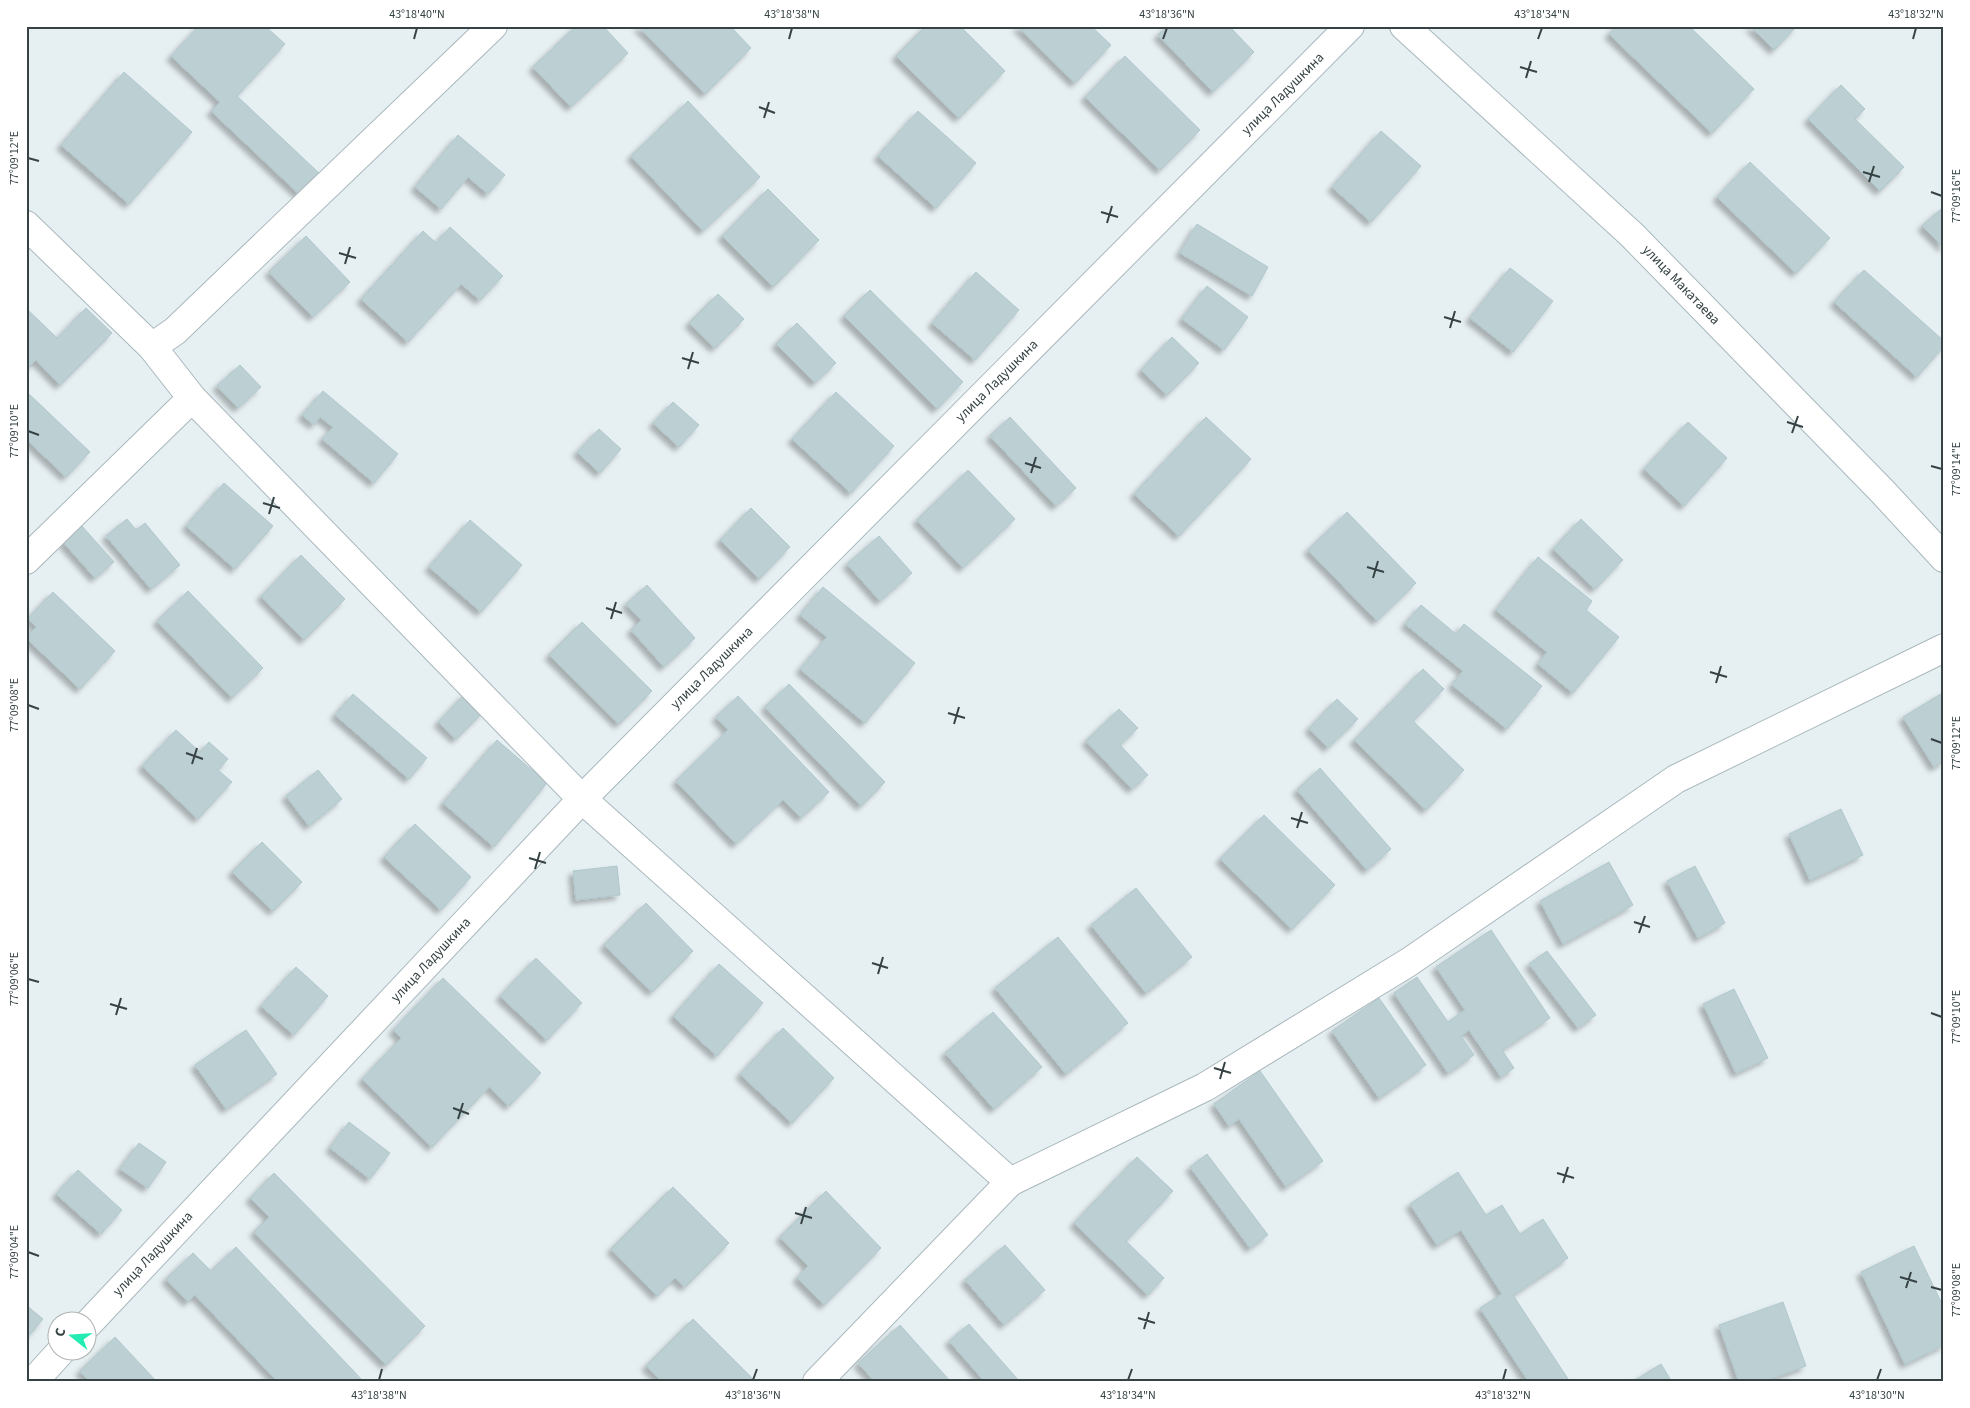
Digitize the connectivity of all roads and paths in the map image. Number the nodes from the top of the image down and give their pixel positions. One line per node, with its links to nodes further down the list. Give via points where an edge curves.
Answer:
1 (493, 26): 5 (street, via 175,331)
2 (1350, 26): 10 (street, улица Ладушкина)
3 (1404, 26): 7 (street, улица Макатаева, via 1632,235)
4 (26, 225): 5 (street)
5 (152, 347): 6 (street)
6 (192, 398): 8 (street); 10 (street)
7 (1944, 558)
8 (26, 560)
9 (1944, 648): 11 (street, via 1676,779 1409,962 1205,1087)
10 (582, 799): 11 (street); 12 (street, улица Ладушкина)
11 (1010, 1182): 15 (street)
12 (98, 1313)
13 (53, 1360): 14 (street)
14 (33, 1382)
15 (817, 1382)

